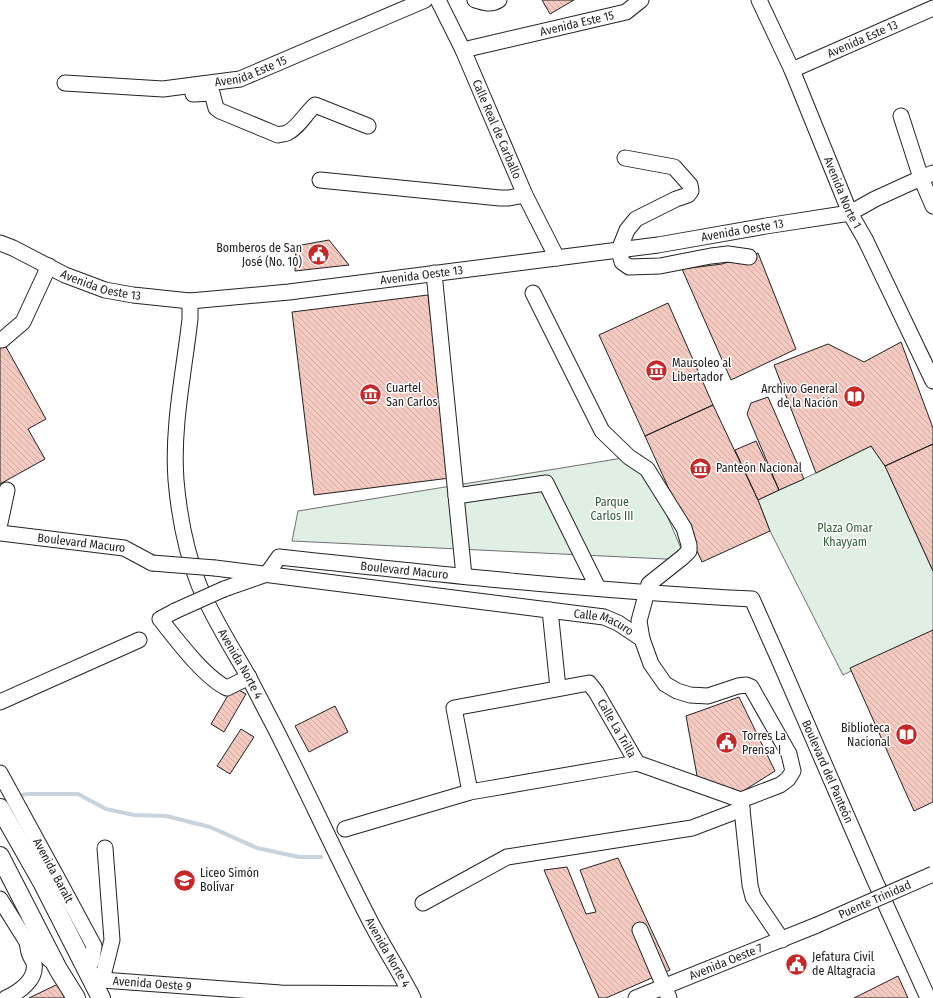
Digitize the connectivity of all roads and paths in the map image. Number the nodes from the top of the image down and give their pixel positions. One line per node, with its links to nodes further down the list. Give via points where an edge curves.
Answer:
1 (425, 0): 11 (street, Avenida Este 15, via 240,79)
2 (475, 0): 3 (street, via 485,4)
3 (499, 0)
4 (641, 0): 8 (street, Avenida Este 15, via 626,12)
5 (759, 0): 9 (street, Avenida Norte 1)
6 (443, 2): 8 (street, Calle Real de Carballo)
7 (933, 8): 9 (street, Avenida Este 13)
8 (463, 50): 17 (street, Calle Real de Carballo)
9 (792, 70): 19 (street, Avenida Norte 1)
10 (65, 83): 11 (street, Avenida Este 15)
11 (163, 89): 13 (street, via 181,96 212,93 216,108 220,111 278,135 288,133 315,105)
12 (902, 116): 15 (street)
13 (368, 126)
14 (625, 158): 21 (street, via 674,167 690,185 691,192 636,219 626,230)
15 (927, 176): 18 (street); 19 (street)
16 (320, 180): 17 (street, via 500,198)
17 (525, 195): 23 (street, Calle Real de Carballo)
18 (933, 206)
19 (850, 213): 21 (street, Avenida Oeste 13); 29 (street, Avenida Norte 1)
20 (0, 243): 24 (street, Avenida Oeste 13)
21 (620, 250): 22 (street, via 620,260 629,267 660,266 728,254); 23 (street, Avenida Oeste 13)
22 (749, 257)
23 (557, 258): 25 (street, Avenida Oeste 13)
24 (49, 266): 27 (street, Avenida Oeste 13, via 105,290); 28 (street, via 23,322)
25 (434, 273): 27 (street, Avenida Oeste 13, via 289,292); 31 (street)
26 (533, 293): 37 (street, via 602,431 647,469 684,528 689,551 649,584)
27 (190, 301): 42 (street, Avenida Norte 4, via 176,433 176,481 179,504 184,535 200,586)
28 (2, 340)
29 (933, 381)
30 (7, 490): 32 (street)
31 (456, 496): 35 (street); 36 (street, via 546,483)
32 (0, 523)
33 (0, 533): 34 (street, Boulevard Macuro, bridge, via 124,548 152,563)
34 (267, 574): 35 (street, Boulevard Macuro, via 279,557); 38 (street, Calle Macuro); 42 (street, bridge, via 224,589 160,619 182,647 217,683 227,688)
35 (464, 576): 36 (street, Boulevard Macuro)
36 (598, 588): 37 (street, Boulevard Macuro)
37 (647, 592): 39 (street, via 639,621); 41 (street, Boulevard Macuro, via 752,599)
38 (550, 610): 39 (street, Calle Macuro, via 604,617); 43 (street)
39 (642, 639): 48 (street, Calle Macuro, via 651,664 665,684 677,692 708,696 738,686 751,687 789,754 793,771 780,785)
40 (138, 640): 44 (street)
41 (780, 662): 69 (street, Boulevard del Panteón)
42 (249, 678): 64 (street, Avenida Norte 4, via 369,918)
43 (558, 688): 45 (street, Calle La Trilla, via 589,683); 47 (street, Calle La Trilla, via 454,708)
44 (0, 702)
45 (638, 763): 47 (street); 48 (street, Calle La Trilla)
46 (0, 773): 61 (street, Avenida Baralt, via 94,946 92,960)
47 (470, 792): 50 (street)
48 (742, 805): 54 (street, via 692,828 508,856); 58 (street, via 753,897)
49 (0, 808): 61 (main road, Avenida Baralt)
50 (345, 829)
51 (105, 848): 61 (street, via 112,940)
52 (0, 856): 60 (main road)
53 (933, 874): 56 (street, Puente Trinidad, bridge)
54 (423, 903)
55 (2, 905): 59 (street)
56 (817, 925): 58 (street, Avenida Oeste 7)
57 (640, 930): 62 (street)
58 (782, 940): 62 (street, Avenida Oeste 7)
59 (27, 942): 60 (street, via 36,946); 65 (street, via 34,971 28,983)
60 (58, 969): 66 (main road)
61 (95, 976): 63 (street, Avenida Oeste 9); 67 (main road, Avenida Baralt)
62 (667, 992): 68 (street, Avenida Oeste 7)
63 (277, 995): 64 (street, Avenida Oeste 9)
64 (412, 996)
65 (6, 998)
66 (76, 998)
67 (102, 998)
68 (636, 998)
69 (928, 998)

